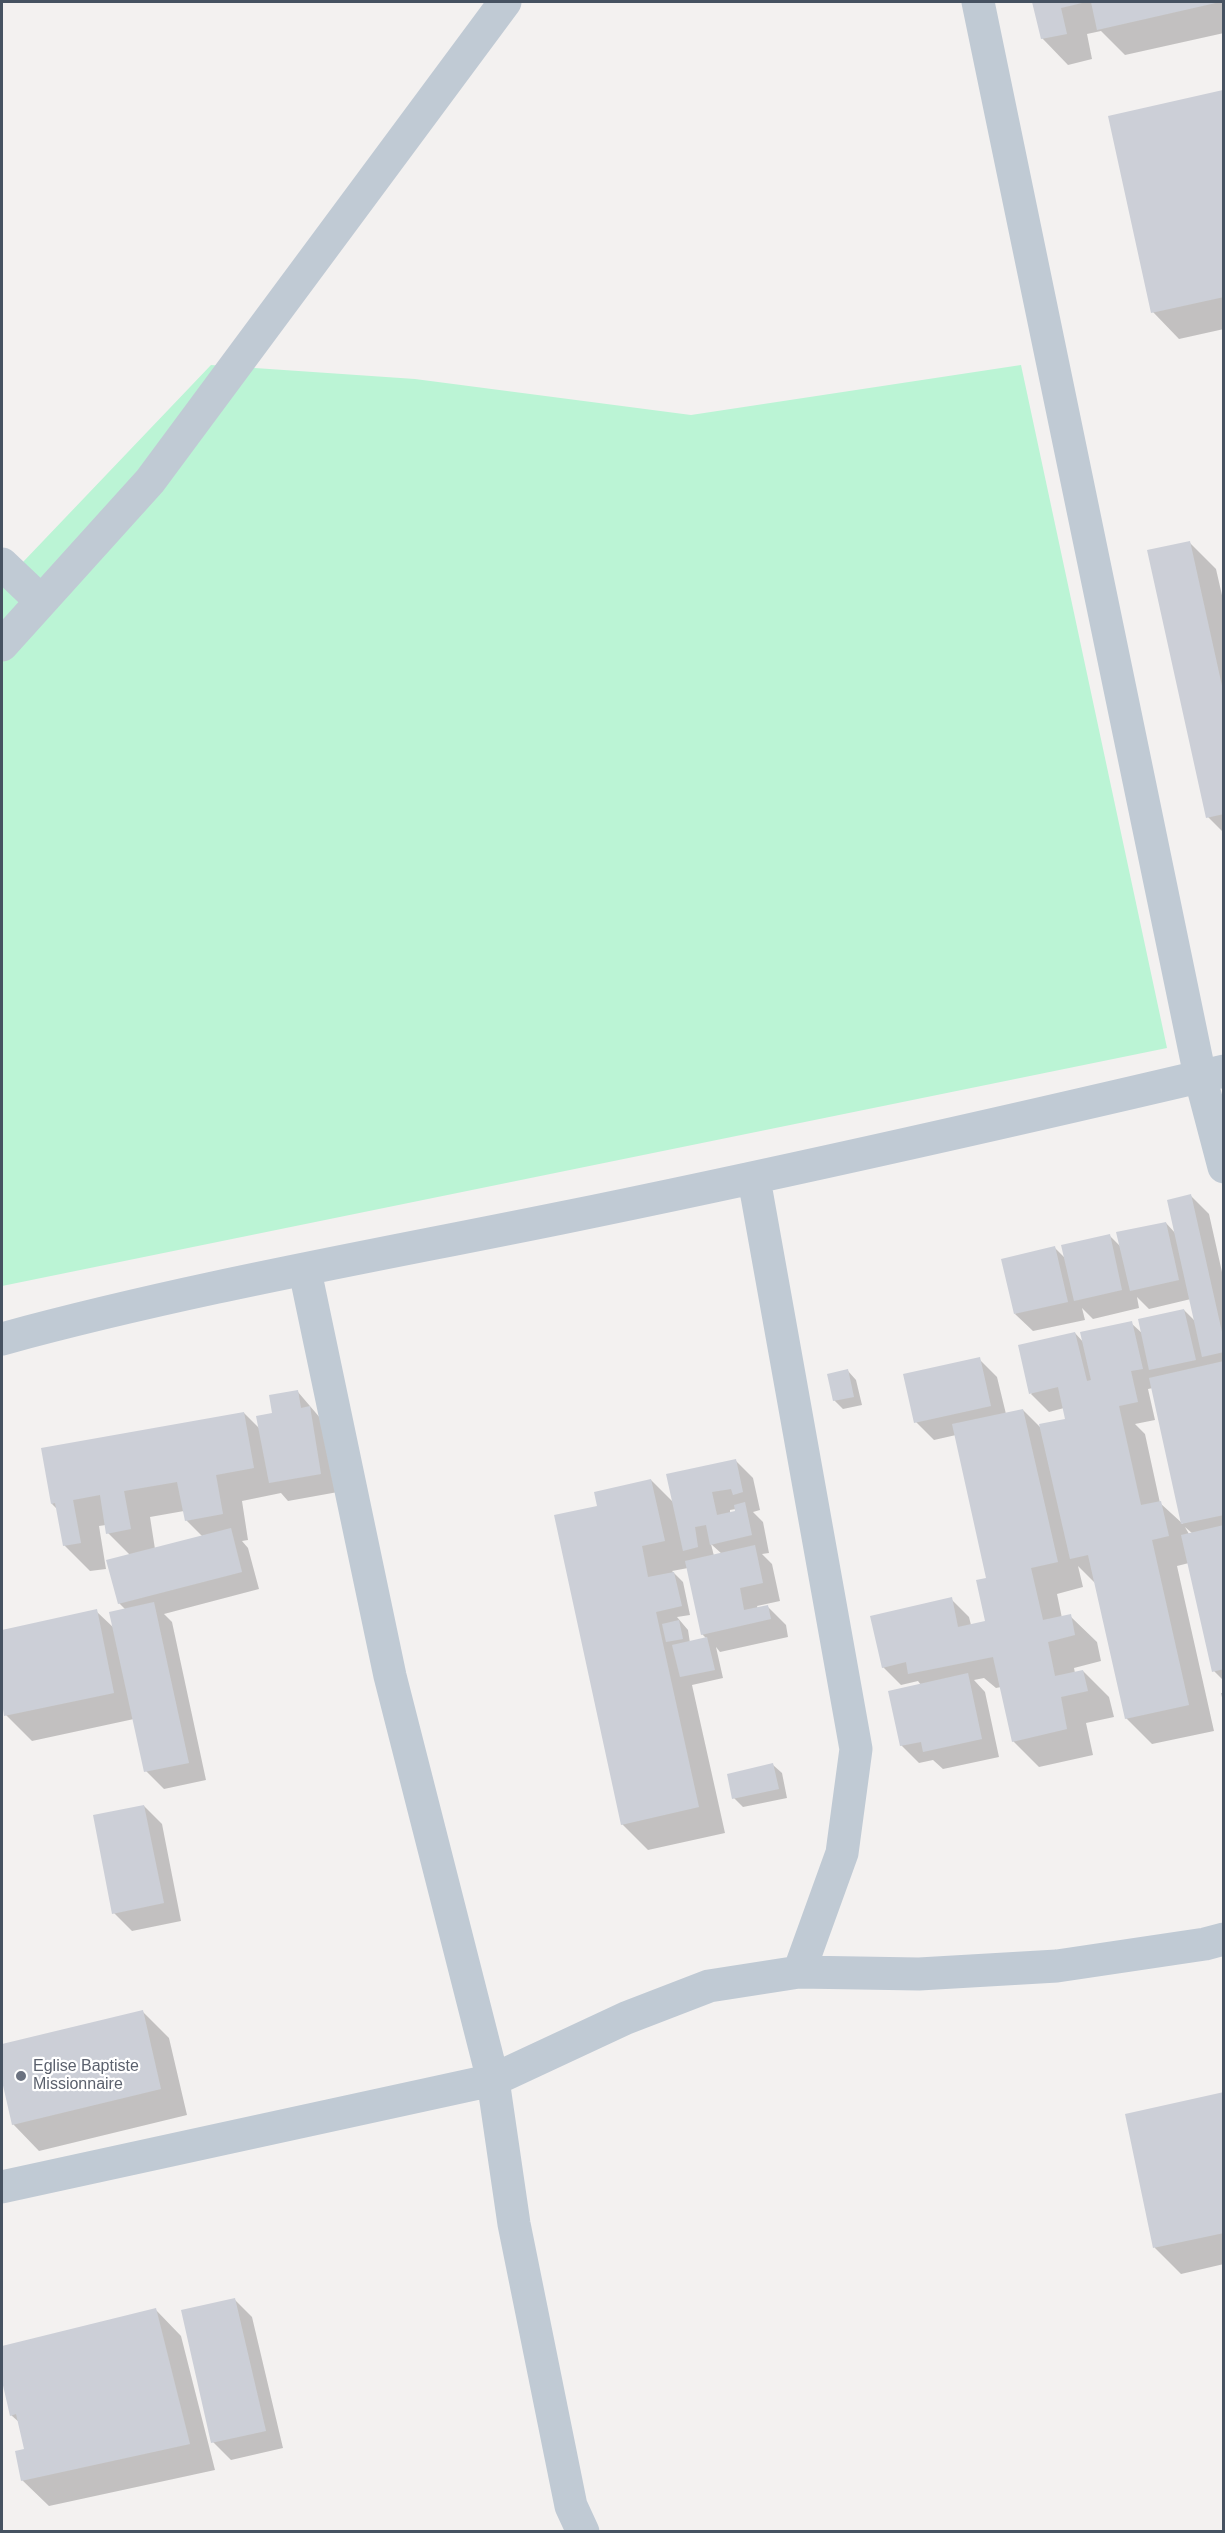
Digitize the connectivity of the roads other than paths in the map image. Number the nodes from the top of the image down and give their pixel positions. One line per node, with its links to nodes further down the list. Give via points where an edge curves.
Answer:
1 (505, 2): 4 (street, via 150,481)
2 (978, 2): 6 (street)
3 (2, 564): 4 (street)
4 (41, 602): 5 (street)
5 (2, 645)
6 (1212, 1074): 7 (street); 8 (street)
7 (1224, 1167)
8 (754, 1179): 9 (street); 12 (street, via 856,1749 842,1853)
9 (305, 1271): 10 (street); 13 (street, via 390,1676)
10 (2, 1339)
11 (1224, 1939): 12 (street, via 1057,1966 920,1974)
12 (798, 1972): 13 (street, via 709,1986 626,2018)
13 (493, 2080): 14 (street); 15 (street, via 535,2336 571,2506)
14 (2, 2187)
15 (583, 2532)

